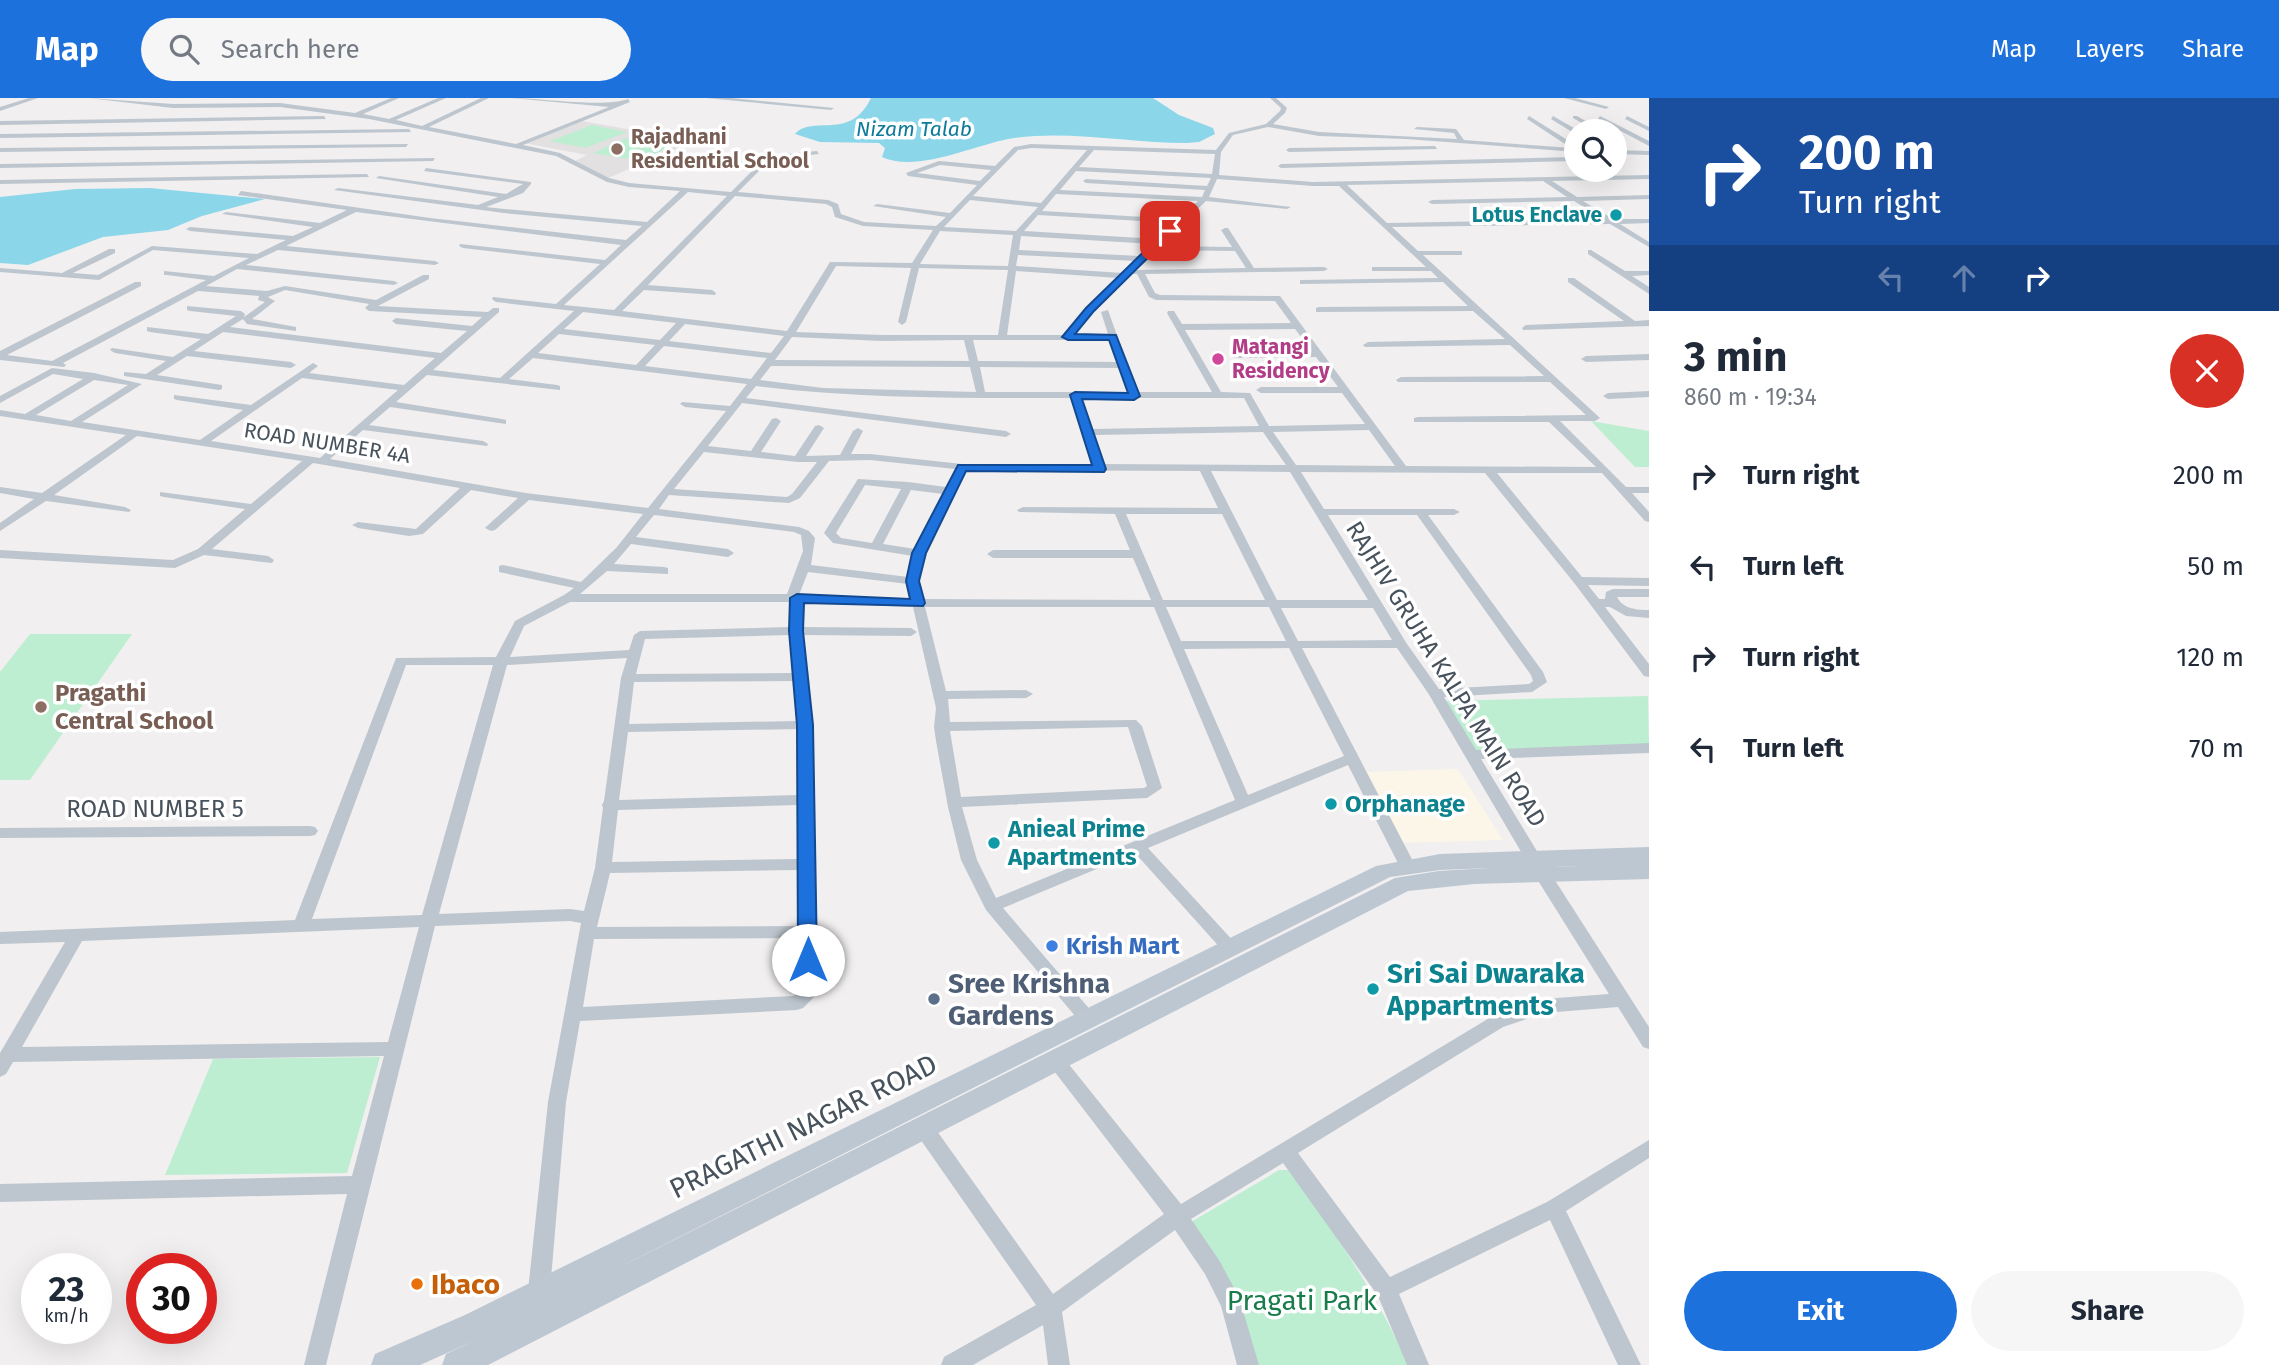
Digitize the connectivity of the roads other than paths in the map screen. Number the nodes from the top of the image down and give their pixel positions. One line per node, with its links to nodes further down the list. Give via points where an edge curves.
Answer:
1 (35, 98): 21 (street)
2 (91, 98): 14 (street)
3 (181, 98): 14 (street)
4 (297, 98): 15 (street)
5 (396, 98): 24 (street)
6 (443, 98): 34 (street)
7 (486, 98): 41 (street)
8 (514, 98): 16 (street)
9 (709, 98): 12 (street)
10 (1273, 98): 36 (street, via 1284,108)
11 (1567, 98): 19 (street)
12 (732, 99): 20 (street)
13 (628, 101): 16 (street)
14 (166, 105): 17 (street)
15 (276, 105): 17 (street); 23 (street); 31 (street)
16 (616, 105): 52 (street)
17 (186, 106): 33 (street)
18 (352, 106): 23 (street)
19 (1606, 107)
20 (831, 108)
21 (0, 109)
22 (313, 112): 26 (street)
23 (337, 112): 24 (street)
24 (352, 116): 26 (street); 34 (street)
25 (1575, 117): 32 (street)
26 (306, 118): 31 (street); 43 (street)
27 (1529, 118): 48 (street)
28 (1553, 118): 38 (street)
29 (1600, 118): 50 (street)
30 (1627, 118): 42 (street)
31 (257, 119): 33 (street)
32 (1579, 119)
33 (168, 120): 35 (street); 44 (street)
34 (390, 120): 41 (street)
35 (0, 123)
36 (1269, 124): 37 (street); 46 (street, via 1291,132); 61 (street, via 1231,134)
37 (1309, 124)
38 (1564, 125)
39 (1370, 127): 40 (street)
40 (1382, 127): 46 (street); 49 (street, via 1456,131)
41 (421, 129): 43 (street); 52 (street)
42 (1649, 129)
43 (295, 131): 44 (street); 53 (street)
44 (152, 133): 45 (street); 56 (street)
45 (0, 136)
46 (1388, 136): 47 (street)
47 (1437, 140): 49 (street); 59 (street, via 1444,148)
48 (1564, 141)
49 (1462, 142): 55 (street)
50 (1649, 144)
51 (406, 145): 53 (street)
52 (518, 145): 100 (street, via 558,154 607,180)
53 (281, 146): 56 (street); 70 (street)
54 (1627, 146): 64 (street)
55 (1496, 147): 60 (street); 69 (street)
56 (134, 148): 58 (street); 73 (street)
57 (1092, 148): 61 (street, via 1164,154); 77 (street, via 1021,146); 78 (street)
58 (0, 150)
59 (1289, 150)
60 (1564, 150)
61 (1218, 152): 84 (street)
62 (817, 153): 103 (street, via 769,157)
63 (1627, 153): 64 (street)
64 (1638, 153): 65 (street)
65 (1649, 153)
66 (1454, 155): 72 (street)
67 (433, 159): 70 (street)
68 (1564, 159): 69 (street)
69 (1517, 161): 72 (street); 81 (street)
70 (266, 162): 73 (street); 86 (street)
71 (1102, 162): 82 (street, via 1166,165)
72 (1464, 162): 76 (street); 92 (street)
73 (115, 164): 75 (street); 89 (street)
74 (962, 164): 77 (street); 88 (street); 88 (street, via 939,163 908,174)
75 (0, 166)
76 (1281, 166)
77 (996, 169): 95 (street)
78 (1076, 169): 82 (street); 102 (street)
79 (1644, 169): 81 (street)
80 (425, 170): 106 (street, via 529,183)
81 (1532, 171): 90 (street)
82 (1168, 173): 84 (street)
83 (367, 176): 86 (street)
84 (1215, 177): 96 (street); 98 (street)
85 (1649, 177): 90 (street)
86 (252, 178): 89 (street); 115 (street, via 241,190)
87 (379, 178): 106 (street)
88 (945, 179): 95 (street)
89 (96, 180): 93 (street)
90 (1545, 180): 92 (street); 110 (street)
91 (1086, 181): 98 (street)
92 (1491, 181): 96 (street); 97 (street)
93 (0, 182)
94 (910, 183): 101 (street)
95 (981, 183): 101 (street)
96 (1341, 184): 131 (street)
97 (1500, 187)
98 (1210, 188): 111 (street)
99 (338, 190): 117 (street)
100 (686, 190): 103 (street); 129 (street)
101 (974, 191): 108 (street)
102 (1055, 192): 111 (street); 114 (street)
103 (735, 193): 109 (street); 177 (street)
104 (821, 193): 109 (street)
105 (1509, 194): 112 (street)
106 (509, 196): 117 (street)
107 (1649, 197): 110 (street)
108 (967, 198): 114 (street); 123 (street)
109 (813, 199): 133 (street, via 835,206 838,215 850,221)
110 (1574, 199): 112 (street); 126 (street)
111 (1204, 200): 118 (street); 125 (street)
112 (1518, 200): 113 (street)
113 (1432, 202)
114 (1044, 205): 121 (street)
115 (328, 206): 119 (street); 120 (street)
116 (877, 206): 123 (street)
117 (478, 207): 129 (street)
118 (1287, 207)
119 (354, 209): 130 (street); 137 (street)
120 (318, 211)
121 (1036, 213): 125 (street); 135 (street)
122 (226, 214): 128 (street)
123 (951, 215): 133 (street)
124 (307, 217): 128 (street)
125 (1180, 220): 138 (street)
126 (1608, 221): 127 (street); 131 (street); 139 (street)
127 (1649, 221)
128 (296, 222): 130 (street)
129 (648, 224): 137 (street)
130 (320, 225): 136 (street)
131 (1386, 225): 146 (street)
132 (190, 229): 136 (street)
133 (937, 230): 135 (street); 154 (street)
134 (1225, 230): 142 (street)
135 (1017, 235): 138 (street); 144 (street)
136 (292, 238): 141 (street)
137 (628, 243): 152 (street)
138 (1157, 245): 142 (street); 150 (street)
139 (1649, 245)
140 (463, 246): 152 (street)
141 (274, 247): 148 (street); 149 (street)
142 (1238, 249): 162 (street)
143 (112, 251): 169 (street)
144 (1015, 252): 150 (street); 157 (street)
145 (1591, 252): 168 (street)
146 (1416, 253): 147 (street); 160 (street)
147 (1459, 253)
148 (344, 254): 151 (street); 153 (street)
149 (256, 256): 155 (street); 169 (street, via 152,248 99,278)
150 (1143, 260): 167 (street)
151 (333, 261)
152 (605, 262): 183 (street)
153 (435, 263)
154 (916, 264): 157 (street); 194 (street); 205 (street, via 833,264)
155 (236, 267): 166 (street); 171 (street)
156 (322, 267): 166 (street)
157 (1010, 268): 167 (street); 208 (street)
158 (1324, 269): 162 (street)
159 (1375, 269): 160 (street)
160 (1433, 269): 172 (street)
161 (0, 270): 169 (street)
162 (1252, 270): 163 (street)
163 (1140, 272): 167 (street); 197 (street, via 1155,297 1277,298)
164 (167, 273): 171 (street)
165 (1649, 273): 168 (street)
166 (311, 274): 175 (street)
167 (1128, 274): 209 (street)
168 (1623, 274): 179 (street)
169 (64, 275)
170 (426, 276): 182 (street)
171 (214, 278): 178 (street)
172 (1445, 280): 174 (street); 187 (street)
173 (1571, 280): 195 (street)
174 (1303, 282)
175 (394, 283)
176 (138, 284): 219 (street)
177 (642, 287): 180 (street); 189 (street)
178 (197, 288): 181 (street); 225 (street)
179 (1649, 291)
180 (712, 293)
181 (267, 295): 182 (street, via 285,288); 204 (street, via 261,298 270,303 247,321)
182 (374, 302): 185 (street, via 369,308)
183 (559, 305): 185 (street); 186 (street)
184 (190, 308): 201 (street, via 240,314)
185 (494, 308): 202 (street)
186 (582, 308): 189 (street); 203 (street)
187 (1475, 308): 188 (street); 211 (street)
188 (1319, 310)
189 (617, 312): 193 (street)
190 (1105, 312): 210 (street)
191 (1171, 313): 198 (street)
192 (396, 321): 202 (street)
193 (683, 321): 205 (street); 212 (street)
194 (902, 321)
195 (1632, 323): 196 (street); 200 (street)
196 (1649, 323)
197 (1298, 326): 198 (street); 216 (street)
198 (1179, 327): 247 (street)
199 (150, 328): 206 (street)
200 (1526, 328)
201 (221, 329): 206 (street); 220 (street)
202 (474, 329): 220 (street)
203 (558, 331): 212 (street); 217 (street)
204 (311, 332)
205 (790, 334): 207 (street); 222 (street)
206 (209, 337): 215 (street)
207 (968, 337): 208 (street); 226 (street)
208 (1002, 337): 209 (street)
209 (1068, 337): 210 (street)
210 (1113, 337): 228 (street)
211 (1512, 342): 213 (street); 235 (street)
212 (663, 343): 222 (street); 230 (street)
213 (1368, 345)
214 (115, 351): 224 (street)
215 (185, 353): 224 (street); 227 (street)
216 (1318, 354): 218 (street); 243 (street)
217 (532, 355): 230 (street); 236 (street)
218 (1234, 355)
219 (0, 356): 225 (street)
220 (444, 356): 231 (street)
221 (1649, 357): 223 (street)
222 (770, 359): 226 (street); 238 (street)
223 (1586, 359)
224 (175, 360): 234 (street)
225 (53, 364): 234 (street)
226 (974, 364): 228 (street); 244 (street)
227 (291, 365)
228 (1122, 365): 248 (street)
229 (313, 366): 232 (street)
230 (638, 368): 238 (street)
231 (427, 372): 236 (street); 240 (street)
232 (300, 374): 240 (street); 256 (street)
233 (94, 376): 251 (street, via 47,372); 258 (street); 260 (street, via 137,384)
234 (148, 377): 239 (street)
235 (1552, 379): 237 (street); 259 (street, via 1595,418)
236 (503, 380): 241 (street)
237 (1401, 380)
238 (754, 382): 244 (street, via 823,391); 254 (street)
239 (219, 387)
240 (408, 388): 252 (street)
241 (557, 388)
242 (1261, 390): 243 (street)
243 (1344, 390): 265 (street)
244 (981, 394): 246 (street)
245 (1649, 394): 249 (street)
246 (1075, 395): 248 (street); 269 (street)
247 (1217, 395): 248 (street); 267 (street, RAJHIV GRUHA KALPA MAIN ROAD, via 1247,395)
248 (1134, 396)
249 (1608, 396)
250 (177, 397): 256 (street)
251 (0, 400)
252 (389, 404): 263 (street); 264 (street)
253 (685, 404): 254 (street)
254 (736, 405): 271 (street); 274 (street)
255 (0, 407): 258 (street)
256 (252, 408): 272 (street)
257 (0, 413): 258 (street, ROAD NUMBER 4A)
258 (30, 414): 260 (street, ROAD NUMBER 4A)
259 (1552, 419): 262 (street); 286 (street)
260 (76, 421): 270 (street, ROAD NUMBER 4A)
261 (776, 421): 275 (street)
262 (1418, 421)
263 (502, 422)
264 (362, 427): 273 (street); 279 (street)
265 (1372, 427): 267 (street); 282 (street)
266 (819, 428): 277 (street)
267 (1266, 429): 269 (street); 281 (street, RAJHIV GRUHA KALPA MAIN ROAD)
268 (858, 431): 276 (street)
269 (1089, 432): 283 (street)
270 (135, 433): 272 (street, ROAD NUMBER 4A); 296 (street)
271 (1006, 434)
272 (202, 443): 279 (street, ROAD NUMBER 4A)
273 (483, 444)
274 (703, 449): 275 (street); 293 (street)
275 (754, 455): 277 (street)
276 (844, 458): 278 (street); 280 (street)
277 (798, 459): 278 (street)
278 (825, 459): 293 (street, via 789,500)
279 (317, 460): 288 (street, ROAD NUMBER 4A); 297 (street)
280 (962, 467): 283 (street); 291 (street)
281 (1293, 468): 282 (street); 284 (street); 303 (street, RAJHIV GRUHA KALPA MAIN ROAD)
282 (1402, 468): 285 (street)
283 (1100, 469): 284 (street)
284 (1204, 469): 301 (street)
285 (1488, 469): 286 (street); 324 (street)
286 (1605, 470): 292 (street)
287 (908, 485): 291 (street); 311 (street); 311 (street, via 859,482 831,529 831,537 837,541)
288 (469, 486): 295 (street, ROAD NUMBER 4A); 307 (street, via 419,532)
289 (0, 490): 296 (street)
290 (1649, 490): 292 (street)
291 (950, 491): 314 (street)
292 (1623, 491): 306 (street)
293 (668, 492): 302 (street)
294 (164, 494): 297 (street)
295 (526, 496): 302 (street, ROAD NUMBER 4A); 309 (street)
296 (41, 497): 298 (street); 308 (street)
297 (252, 507): 312 (street)
298 (125, 510)
299 (1023, 510): 300 (street)
300 (1119, 511): 301 (street); 317 (street)
301 (1226, 511): 335 (street)
302 (649, 512): 310 (street); 320 (street, ROAD NUMBER 4A, via 806,533 810,548)
303 (1319, 512): 305 (street); 334 (street, RAJHIV GRUHA KALPA MAIN ROAD)
304 (1454, 512): 305 (street)
305 (1421, 513): 347 (street, via 1540,682 1532,688)
306 (1649, 519)
307 (358, 525)
308 (0, 528)
309 (491, 528)
310 (629, 540): 313 (street); 319 (street)
311 (876, 547): 314 (street)
312 (202, 551): 315 (street, via 163,565); 318 (street)
313 (728, 552)
314 (919, 553): 323 (street)
315 (0, 554)
316 (993, 554): 317 (street)
317 (1138, 554): 331 (street)
318 (268, 560)
319 (604, 567): 322 (street); 326 (street)
320 (803, 568): 323 (street); 329 (street)
321 (503, 569): 326 (street)
322 (664, 570)
323 (913, 581): 330 (street)
324 (1579, 581): 325 (street); 332 (street)
325 (1649, 582)
326 (583, 586): 328 (street)
327 (1649, 593): 333 (street, via 1613,593)
328 (568, 598): 329 (street); 343 (street, via 519,624)
329 (795, 598): 330 (street); 337 (street)
330 (918, 603): 331 (street); 349 (street)
331 (1158, 603): 335 (street); 340 (street)
332 (1596, 603): 333 (street); 344 (street)
333 (1613, 603): 336 (street, via 1625,612)
334 (1376, 604): 335 (street); 339 (street, RAJHIV GRUHA KALPA MAIN ROAD)
335 (1274, 606): 341 (street)
336 (1649, 614)
337 (796, 631): 338 (street); 342 (street, via 640,635); 345 (street)
338 (911, 632)
339 (1401, 644): 341 (street); 347 (street, RAJHIV GRUHA KALPA MAIN ROAD)
340 (1176, 645): 341 (street); 357 (street)
341 (1294, 645): 355 (street)
342 (634, 654): 343 (street); 346 (street)
343 (501, 661): 370 (street); 371 (street, via 401,661)
344 (1649, 673)
345 (800, 677): 346 (street); 350 (street)
346 (628, 678): 352 (street)
347 (1435, 693): 354 (street, RAJHIV GRUHA KALPA MAIN ROAD)
348 (1026, 694): 349 (street)
349 (940, 695): 351 (street)
350 (805, 725): 352 (street); 356 (street)
351 (941, 727): 358 (street); 358 (street, via 1132,723 1155,788 1147,793)
352 (622, 728): 359 (street)
353 (1649, 748): 354 (street)
354 (1472, 755): 366 (street, RAJHIV GRUHA KALPA MAIN ROAD)
355 (1352, 758): 357 (street); 365 (street)
356 (806, 800): 359 (street); 364 (street)
357 (1243, 801): 362 (street)
358 (954, 802): 369 (street, via 969,860)
359 (609, 805): 367 (street)
360 (310, 831): 361 (street, ROAD NUMBER 5)
361 (0, 833)
362 (1138, 846): 369 (street); 376 (street)
363 (1649, 855): 366 (main road, PRAGATHI NAGAR ROAD)
364 (806, 864): 367 (street); 373 (street)
365 (1407, 865): 366 (main road, PRAGATHI NAGAR ROAD, via 1466,859); 376 (main road, PRAGATHI NAGAR ROAD, via 1350,886)
366 (1538, 867): 368 (main road, PRAGATHI NAGAR ROAD); 377 (street, RAJHIV GRUHA KALPA MAIN ROAD); 383 (main road, PRAGATHI NAGAR ROAD, via 1404,884)
367 (603, 868): 372 (street)
368 (1649, 871)
369 (992, 906): 379 (street)
370 (426, 922): 371 (street); 372 (street, via 570,915); 381 (street)
371 (301, 926): 374 (street)
372 (589, 926): 373 (street); 378 (street)
373 (807, 932): 378 (street, via 807,995 797,1003)
374 (77, 935): 375 (street); 382 (street)
375 (0, 938)
376 (1230, 948): 379 (main road, PRAGATHI NAGAR ROAD)
377 (1622, 1000): 380 (street, RAJHIV GRUHA KALPA MAIN ROAD); 386 (street, via 1544,1006 1497,1022)
378 (573, 1014): 392 (street, via 557,1102)
379 (1087, 1018): 392 (main road, PRAGATHI NAGAR ROAD)
380 (1649, 1042)
381 (392, 1049): 382 (street); 387 (street)
382 (4, 1062)
383 (1057, 1062): 384 (main road, PRAGATHI NAGAR ROAD); 390 (street)
384 (925, 1130): 393 (street); 396 (main road, PRAGATHI NAGAR ROAD)
385 (1649, 1148): 389 (street)
386 (1287, 1153): 390 (street); 391 (street)
387 (358, 1185): 388 (street); 394 (street)
388 (0, 1193)
389 (1554, 1208): 391 (street); 401 (street)
390 (1178, 1216): 393 (street); 399 (street, via 1231,1304)
391 (1386, 1289): 400 (street)
392 (539, 1291): 395 (main road, PRAGATHI NAGAR ROAD)
393 (1051, 1308): 397 (street); 398 (street)
394 (315, 1365)
395 (386, 1365)
396 (457, 1365)
397 (952, 1365)
398 (1059, 1365)
399 (1248, 1365)
400 (1418, 1365)
401 (1630, 1365)

